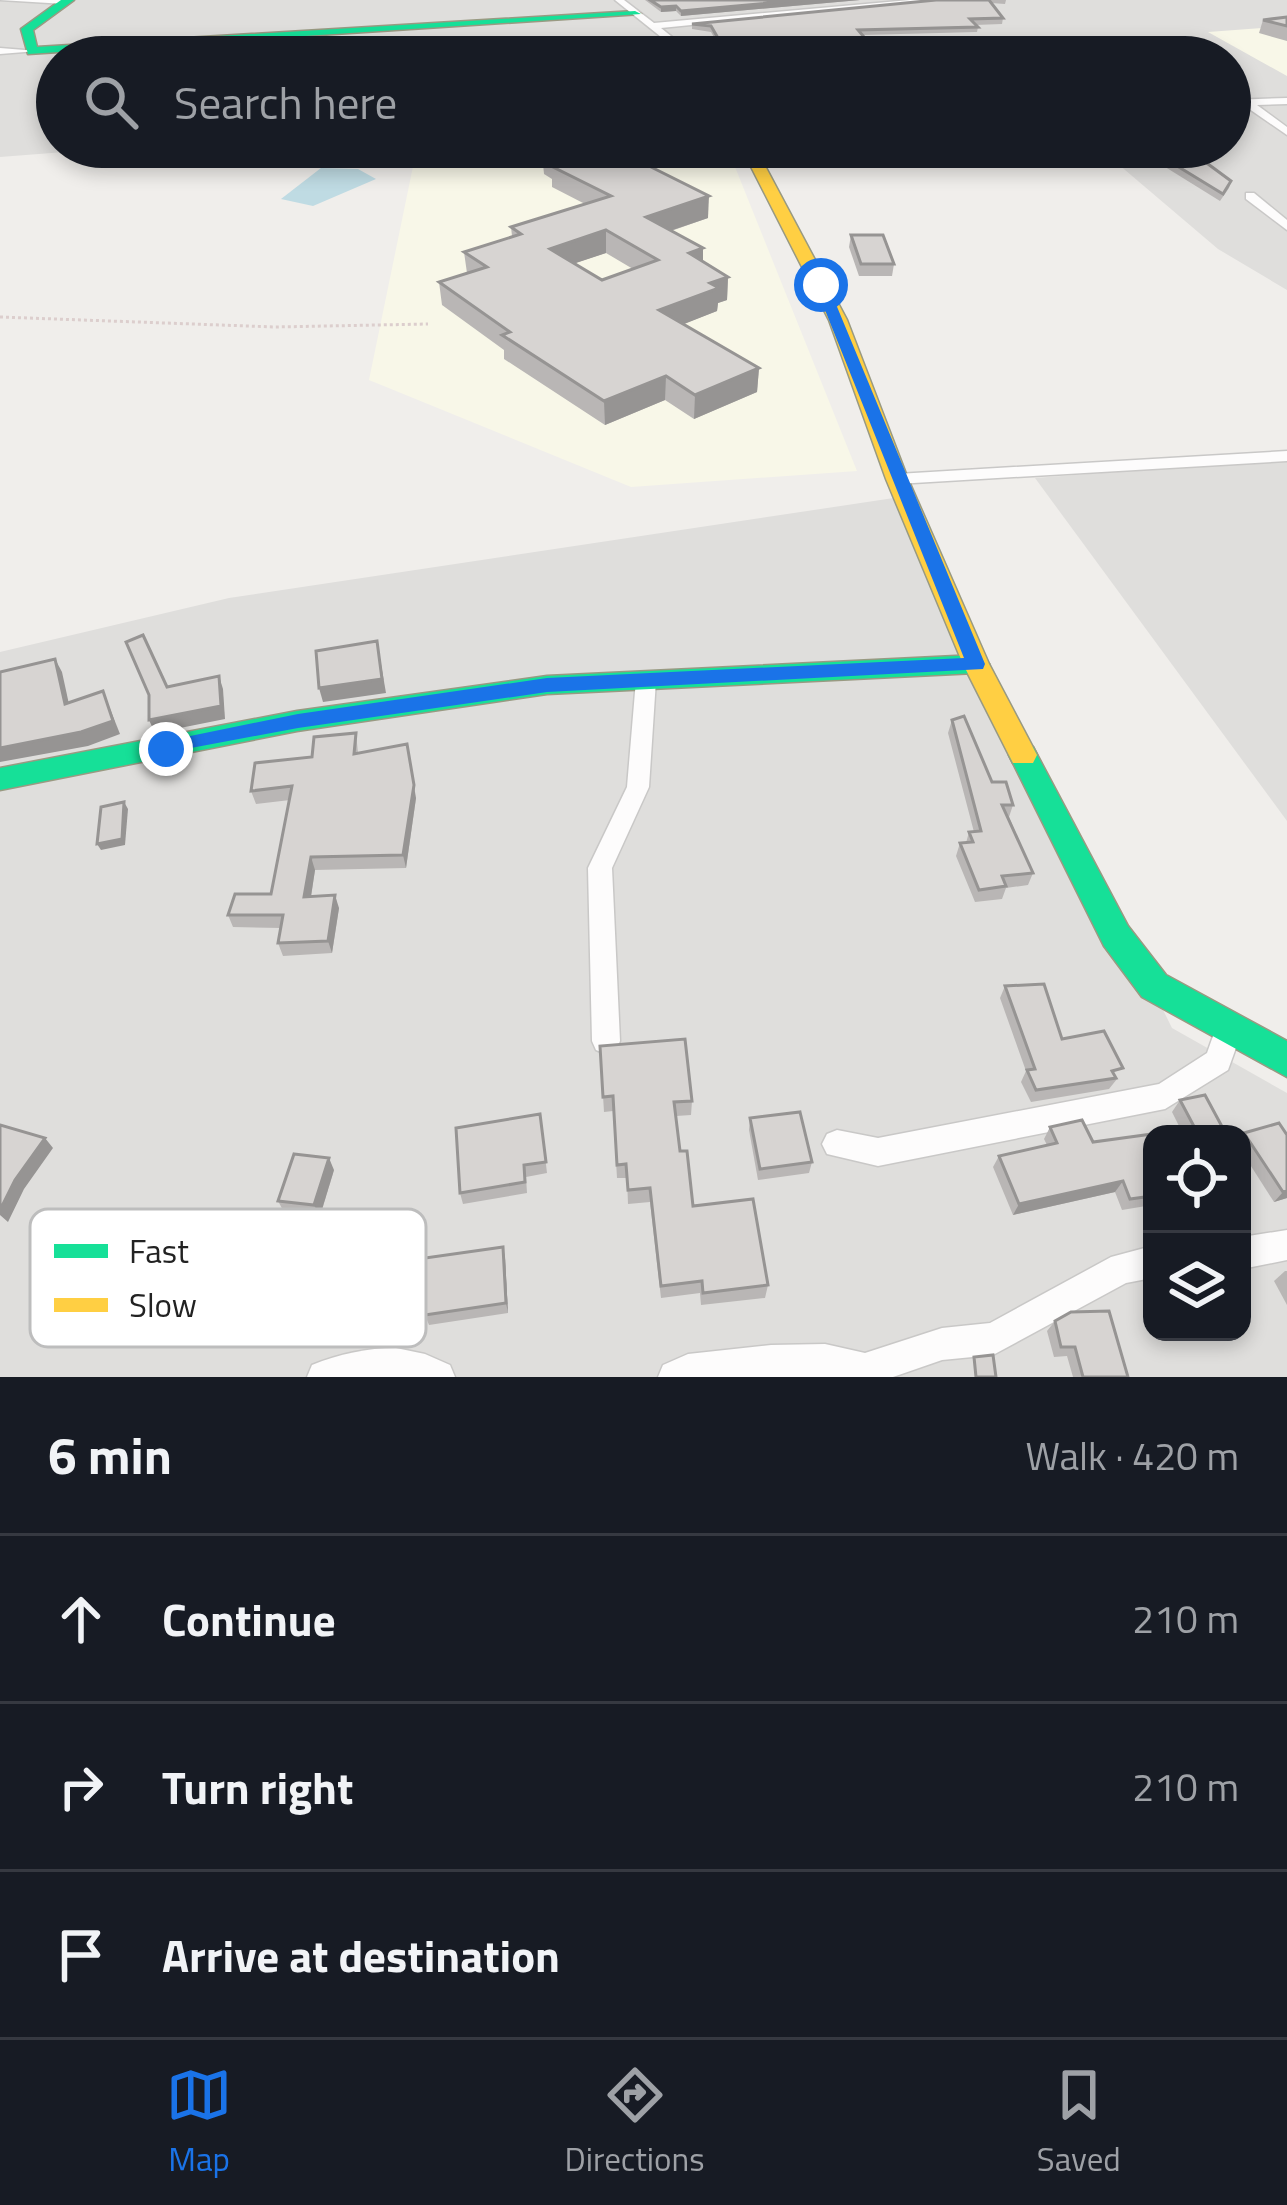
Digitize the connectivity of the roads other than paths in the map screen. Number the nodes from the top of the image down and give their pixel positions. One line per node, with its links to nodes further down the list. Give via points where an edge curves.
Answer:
1 (0, 0): 3 (street)
2 (939, 0): 4 (street)
3 (66, 1): 8 (street, via 27,29)
4 (636, 13): 5 (street); 6 (street)
5 (270, 36)
6 (665, 36)
7 (0, 51): 8 (street)
8 (32, 51): 9 (street)
9 (36, 51)
10 (1287, 101): 11 (street)
11 (1251, 104)
12 (1251, 105): 13 (street)
13 (1287, 132)
14 (761, 168): 18 (street, via 838,320)
15 (1250, 196): 16 (street)
16 (1287, 226)
17 (1287, 456): 18 (street)
18 (897, 478): 19 (street)
19 (976, 664): 20 (street); 22 (street, via 1132,963 1154,986)
20 (646, 680): 21 (street, via 420,702); 23 (street, via 638,788 600,868)
21 (0, 779)
22 (1228, 1030): 24 (street); 25 (street, via 1218,1061 1165,1096 878,1152)
23 (606, 1041)
24 (1287, 1060)
25 (837, 1144)
26 (1287, 1245): 27 (street)
27 (1251, 1251)
28 (1143, 1264): 31 (street, via 993,1339 942,1344 865,1370 771,1362)
29 (324, 1377): 30 (street, via 363,1365 421,1366)
30 (439, 1377)
31 (675, 1377)

